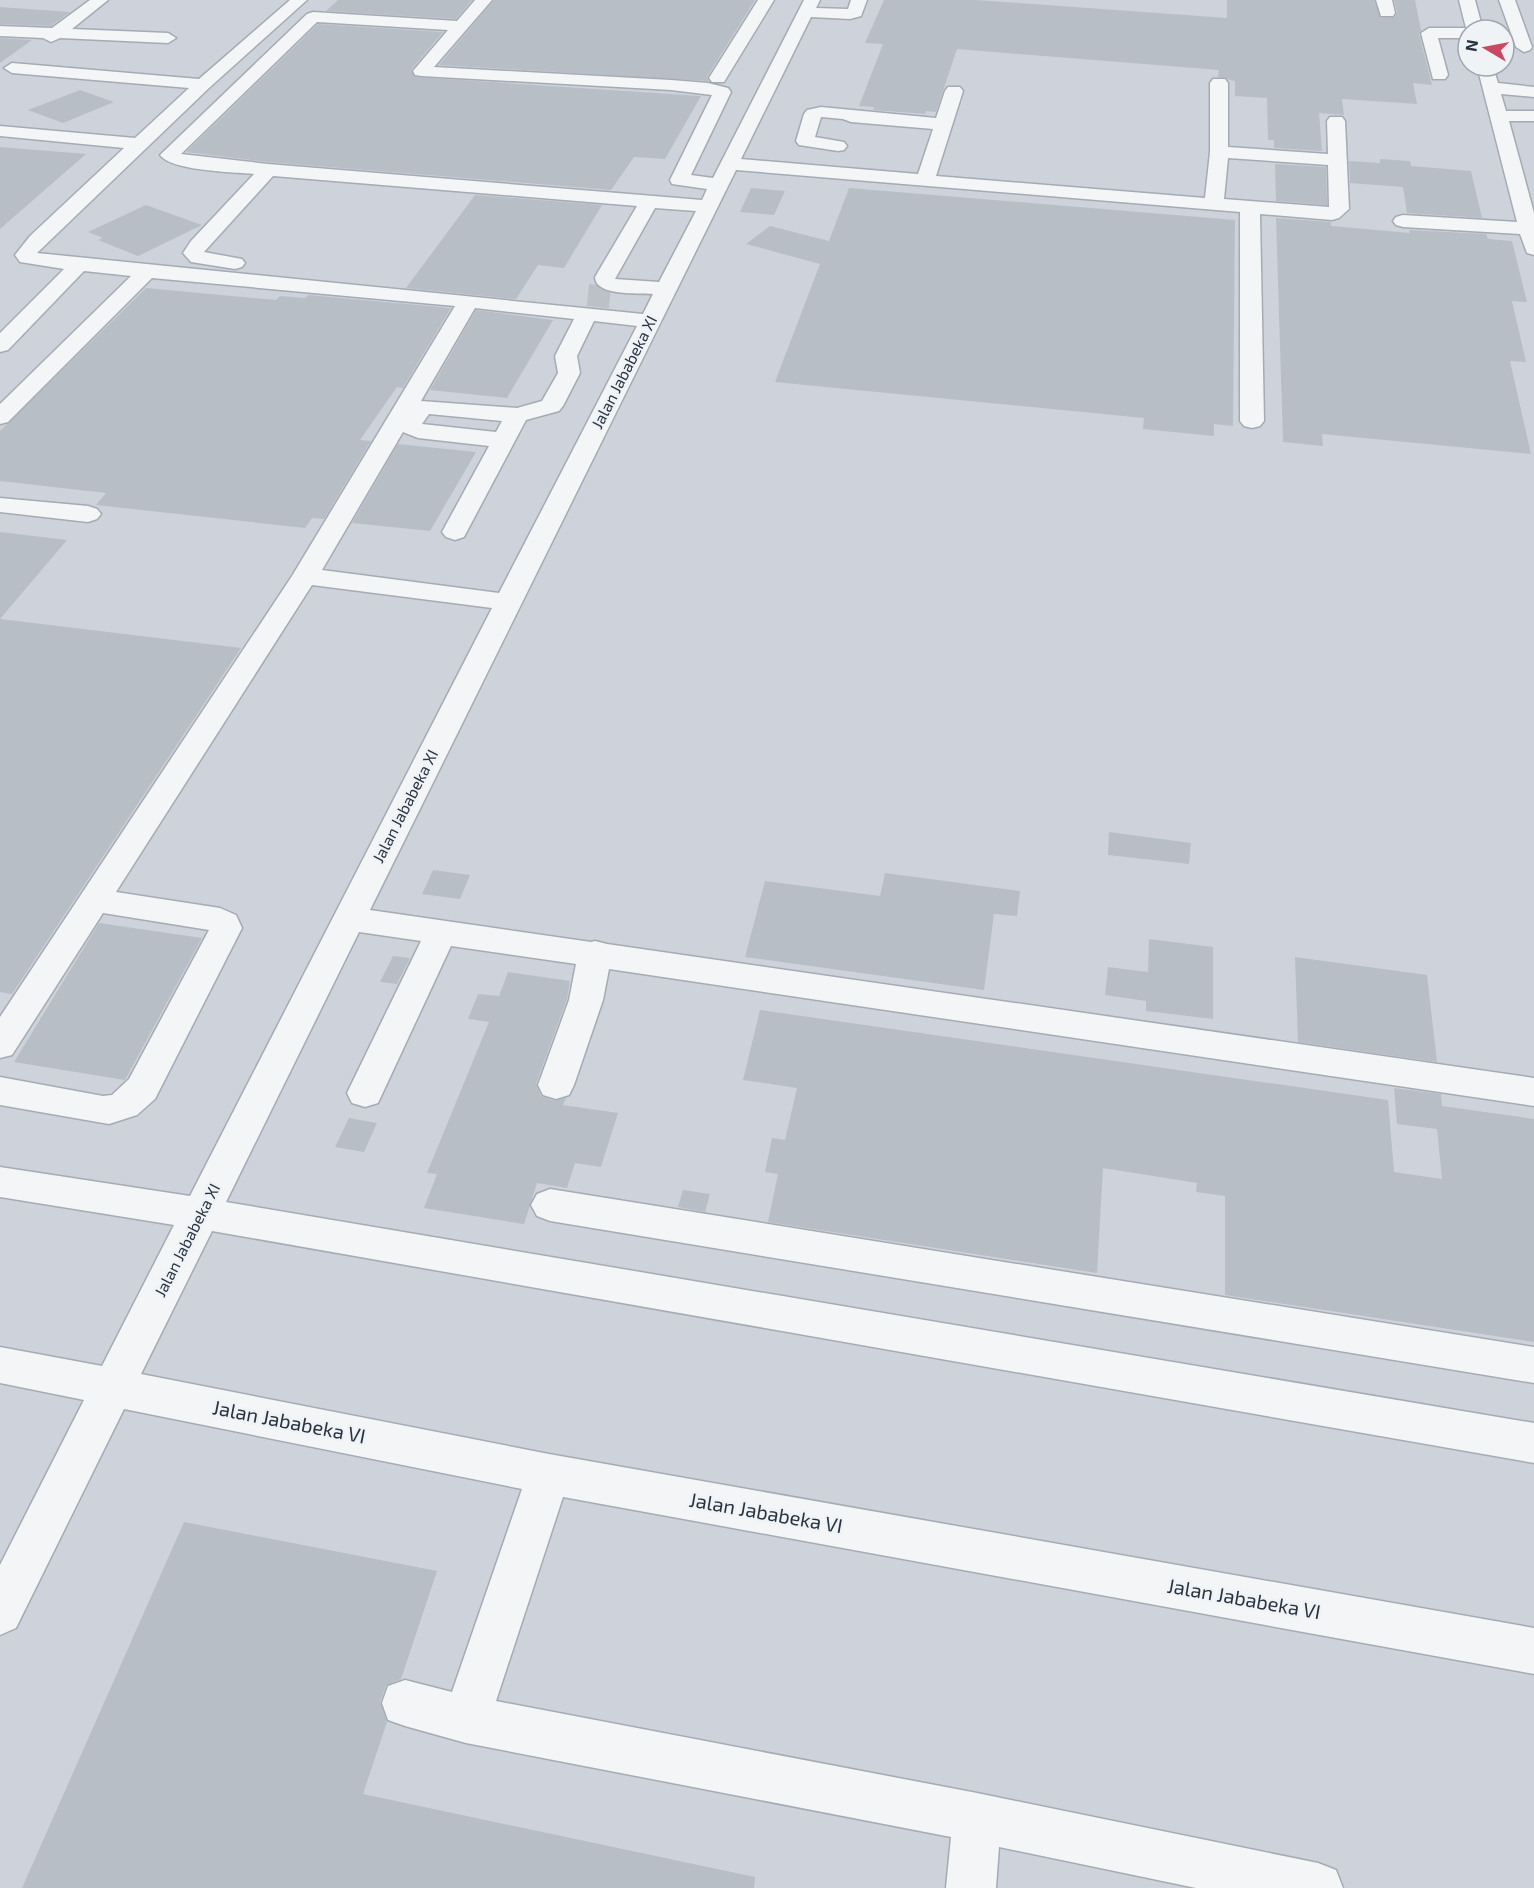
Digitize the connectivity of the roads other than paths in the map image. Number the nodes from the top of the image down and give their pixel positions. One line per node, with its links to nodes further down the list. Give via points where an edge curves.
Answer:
1 (100, 0): 12 (street)
2 (299, 0): 24 (street)
3 (484, 0): 10 (street)
4 (766, 0): 20 (street)
5 (859, 0): 7 (street, via 855,13 850,14)
6 (1507, 0): 9 (street)
7 (809, 6): 22 (street, Jalan Jababeka XI)
8 (1471, 15): 9 (street)
9 (1512, 17): 15 (street)
10 (460, 26): 17 (street); 38 (street, via 313,17 169,155 180,160)
11 (0, 31): 16 (street)
12 (56, 33): 14 (street); 16 (street)
13 (1456, 33): 19 (street, via 1429,33)
14 (168, 38)
15 (1524, 47)
16 (16, 55): 18 (street); 24 (street)
17 (430, 58): 20 (street); 41 (street, via 421,71 671,85 722,92 679,180)
18 (70, 63)
19 (1439, 75)
20 (718, 78): 22 (street)
21 (1488, 78): 25 (street)
22 (753, 80): 41 (street, Jalan Jababeka XI)
23 (1219, 83): 36 (street)
24 (203, 84): 34 (street)
25 (1491, 88): 27 (street); 29 (street)
26 (954, 92): 32 (street)
27 (1534, 92)
28 (853, 109): 32 (street); 35 (street); 35 (street, via 813,114 805,141)
29 (1499, 116): 30 (street); 46 (street)
30 (1534, 116)
31 (1336, 121): 37 (street)
32 (942, 124): 40 (street)
33 (0, 131): 34 (street)
34 (141, 144): 47 (street, via 25,255 33,260)
35 (838, 146): 39 (street)
36 (1219, 152): 37 (street); 43 (street)
37 (1336, 160): 44 (street, via 1337,213)
38 (268, 170): 42 (street); 52 (street, via 198,245 194,256)
39 (828, 174): 40 (street); 41 (street)
40 (926, 182): 43 (street)
41 (719, 185): 42 (street); 51 (street, Jalan Jababeka XI)
42 (649, 202): 51 (street, via 605,282)
43 (1214, 204): 44 (street)
44 (1250, 207): 56 (street)
45 (1404, 221): 46 (street)
46 (1532, 243)
47 (79, 265): 48 (street); 53 (street)
48 (147, 272): 50 (street); 55 (street)
49 (617, 298): 51 (street)
50 (469, 301): 52 (street); 61 (street)
51 (659, 304): 52 (street); 62 (street, Jalan Jababeka XI)
52 (587, 305): 54 (street, via 566,356 569,373 551,406)
53 (0, 345)
54 (518, 415): 57 (street); 57 (street, via 424,407 410,425 418,431)
55 (0, 417)
56 (1252, 421)
57 (504, 440): 60 (street)
58 (0, 505): 59 (street)
59 (88, 514)
60 (455, 532)
61 (305, 576): 62 (street); 63 (street)
62 (508, 602): 64 (street, Jalan Jababeka XI)
63 (95, 900): 67 (street); 69 (street, via 220,920 226,928 142,1089 128,1103 103,1110)
64 (348, 919): 65 (street); 74 (street, Jalan Jababeka XI)
65 (442, 931): 66 (street); 71 (street)
66 (595, 953): 68 (street, via 586,1000); 70 (street)
67 (0, 1045)
68 (556, 1085)
69 (0, 1091)
70 (1534, 1092)
71 (365, 1093)
72 (0, 1182): 74 (street)
73 (550, 1205): 76 (street)
74 (194, 1224): 77 (street, Jalan Jababeka XI); 78 (street)
75 (0, 1365): 77 (street, Jalan Jababeka VI)
76 (1534, 1365)
77 (121, 1372): 79 (street, Jalan Jababeka VI); 80 (street, Jalan Jababeka XI)
78 (1534, 1443)
79 (549, 1474): 81 (street, Jalan Jababeka VI); 83 (street)
80 (0, 1612)
81 (1534, 1651)
82 (405, 1703): 83 (street)
83 (466, 1719): 84 (street)
84 (977, 1818): 85 (street); 86 (street)
85 (971, 1888)
86 (1318, 1888)

